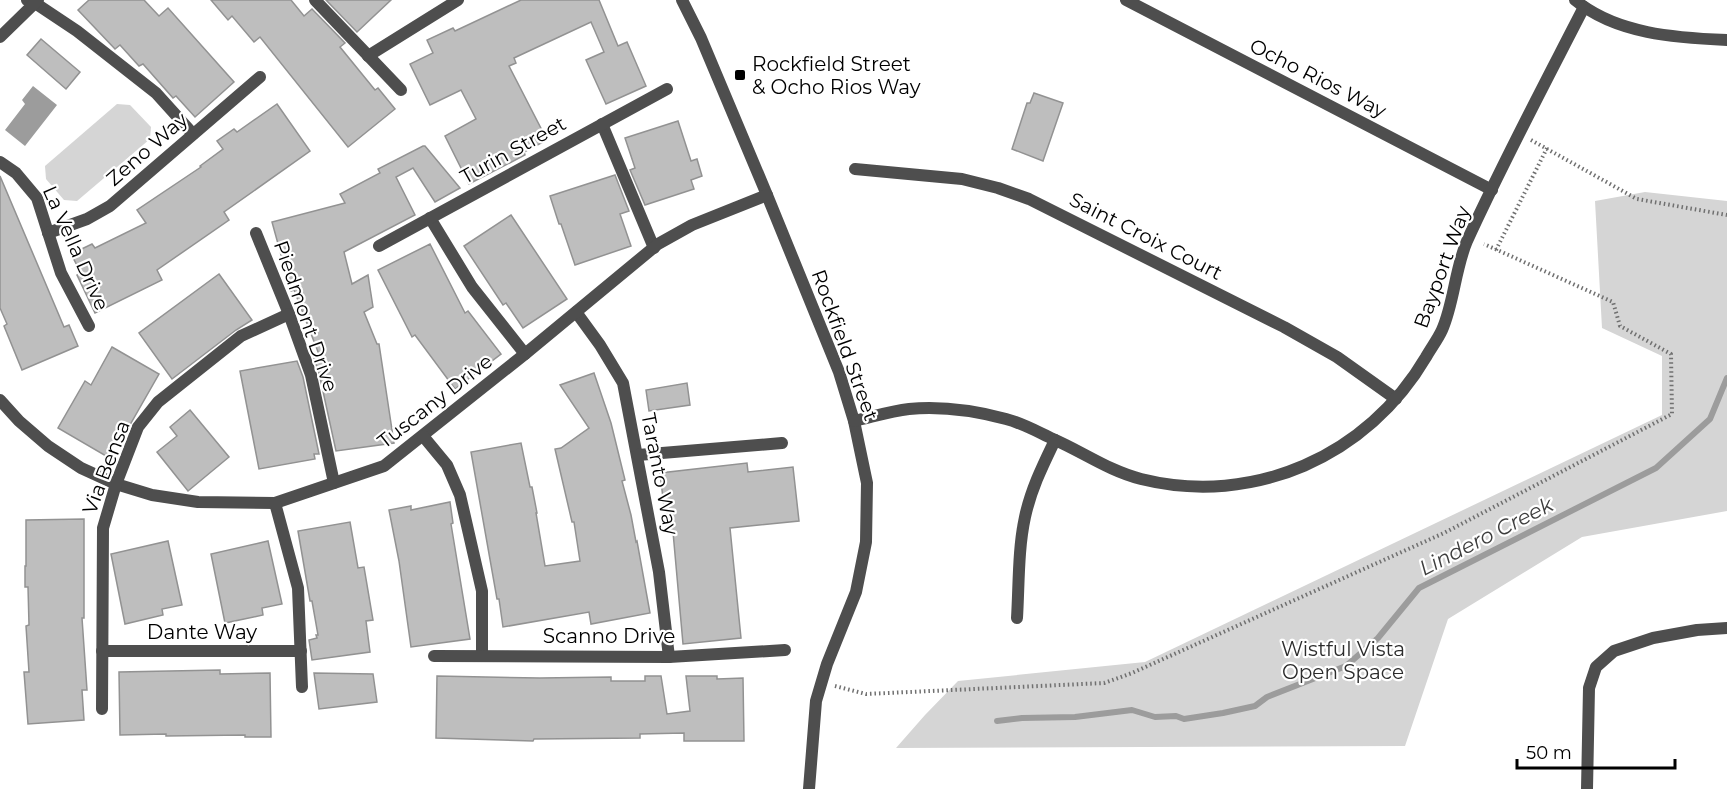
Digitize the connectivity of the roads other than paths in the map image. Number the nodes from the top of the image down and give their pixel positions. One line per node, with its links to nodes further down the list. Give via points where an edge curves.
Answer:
1 (315, 0): 9 (street)
2 (458, 0): 9 (street)
3 (682, 0): 18 (street, Rockfield Street)
4 (1126, 0): 17 (street, Ocho Rios Way)
5 (33, 1): 7 (street); 14 (street, via 156,93)
6 (1579, 4): 8 (street, via 1624,27 1694,39); 17 (street, Bayport Way)
7 (0, 37)
8 (1727, 40)
9 (368, 56): 12 (street)
10 (260, 77): 14 (street, Zeno Way)
11 (666, 89): 13 (street, Turin Street)
12 (401, 90)
13 (602, 124): 19 (street, Turin Street); 23 (street)
14 (193, 134): 20 (street, Zeno Way, via 110,206)
15 (0, 162): 20 (street, La Vella Drive, via 16,173 36,198)
16 (855, 169): 28 (street, Saint Croix Court, via 962,179 1029,199 1284,327 1337,357)
17 (1492, 190): 28 (street, Bayport Way, via 1466,244 1442,329 1420,368)
18 (767, 195): 23 (street, Tuscany Drive, via 692,225); 30 (street, Rockfield Street, via 839,372)
19 (430, 218): 22 (street, Turin Street); 27 (street, via 472,287)
20 (48, 233): 26 (street, La Vella Drive, via 61,273)
21 (256, 233): 25 (street, Piedmont Drive)
22 (379, 246)
23 (654, 248): 24 (street, Tuscany Drive)
24 (576, 312): 27 (street, Tuscany Drive); 34 (street, Taranto Way, via 622,383)
25 (289, 314): 35 (street, Piedmont Drive, via 311,375); 36 (street, Via Bensa, via 241,336 158,402 138,427)
26 (89, 326)
27 (525, 354): 31 (street, Tuscany Drive)
28 (1396, 399): 32 (street, Bayport Way, via 1359,434 1322,458 1283,475 1238,485 1194,487 1141,479 1101,465)
29 (0, 400): 36 (street, Tuscany Drive, via 48,446 81,468)
30 (854, 421): 32 (street, Bayport Way, via 910,409 957,409 1008,419); 48 (street, Rockfield Street, via 867,483 866,542 856,592 826,664 816,700)
31 (423, 436): 35 (street, Tuscany Drive, via 384,466); 44 (street, via 447,465 460,495 482,591)
32 (1055, 440): 38 (street, via 1025,518)
33 (782, 443): 34 (street)
34 (638, 455): 45 (street, Taranto Way, via 659,572)
35 (334, 483): 37 (street, Tuscany Drive)
36 (116, 484): 37 (street, Tuscany Drive, via 152,495 198,502); 41 (street, Via Bensa, via 103,528)
37 (275, 503): 42 (street, via 298,588)
38 (1017, 618)
39 (1727, 628): 49 (street, via 1653,638 1614,651 1596,667 1589,688)
40 (785, 650): 45 (street, Scanno Drive)
41 (102, 651): 42 (street, Dante Way); 47 (street, Via Bensa)
42 (301, 651): 46 (street)
43 (434, 656): 44 (street, Scanno Drive)
44 (482, 656): 45 (street, Scanno Drive)
45 (669, 657)
46 (302, 687)
47 (102, 709)
48 (809, 789)
49 (1587, 789)

